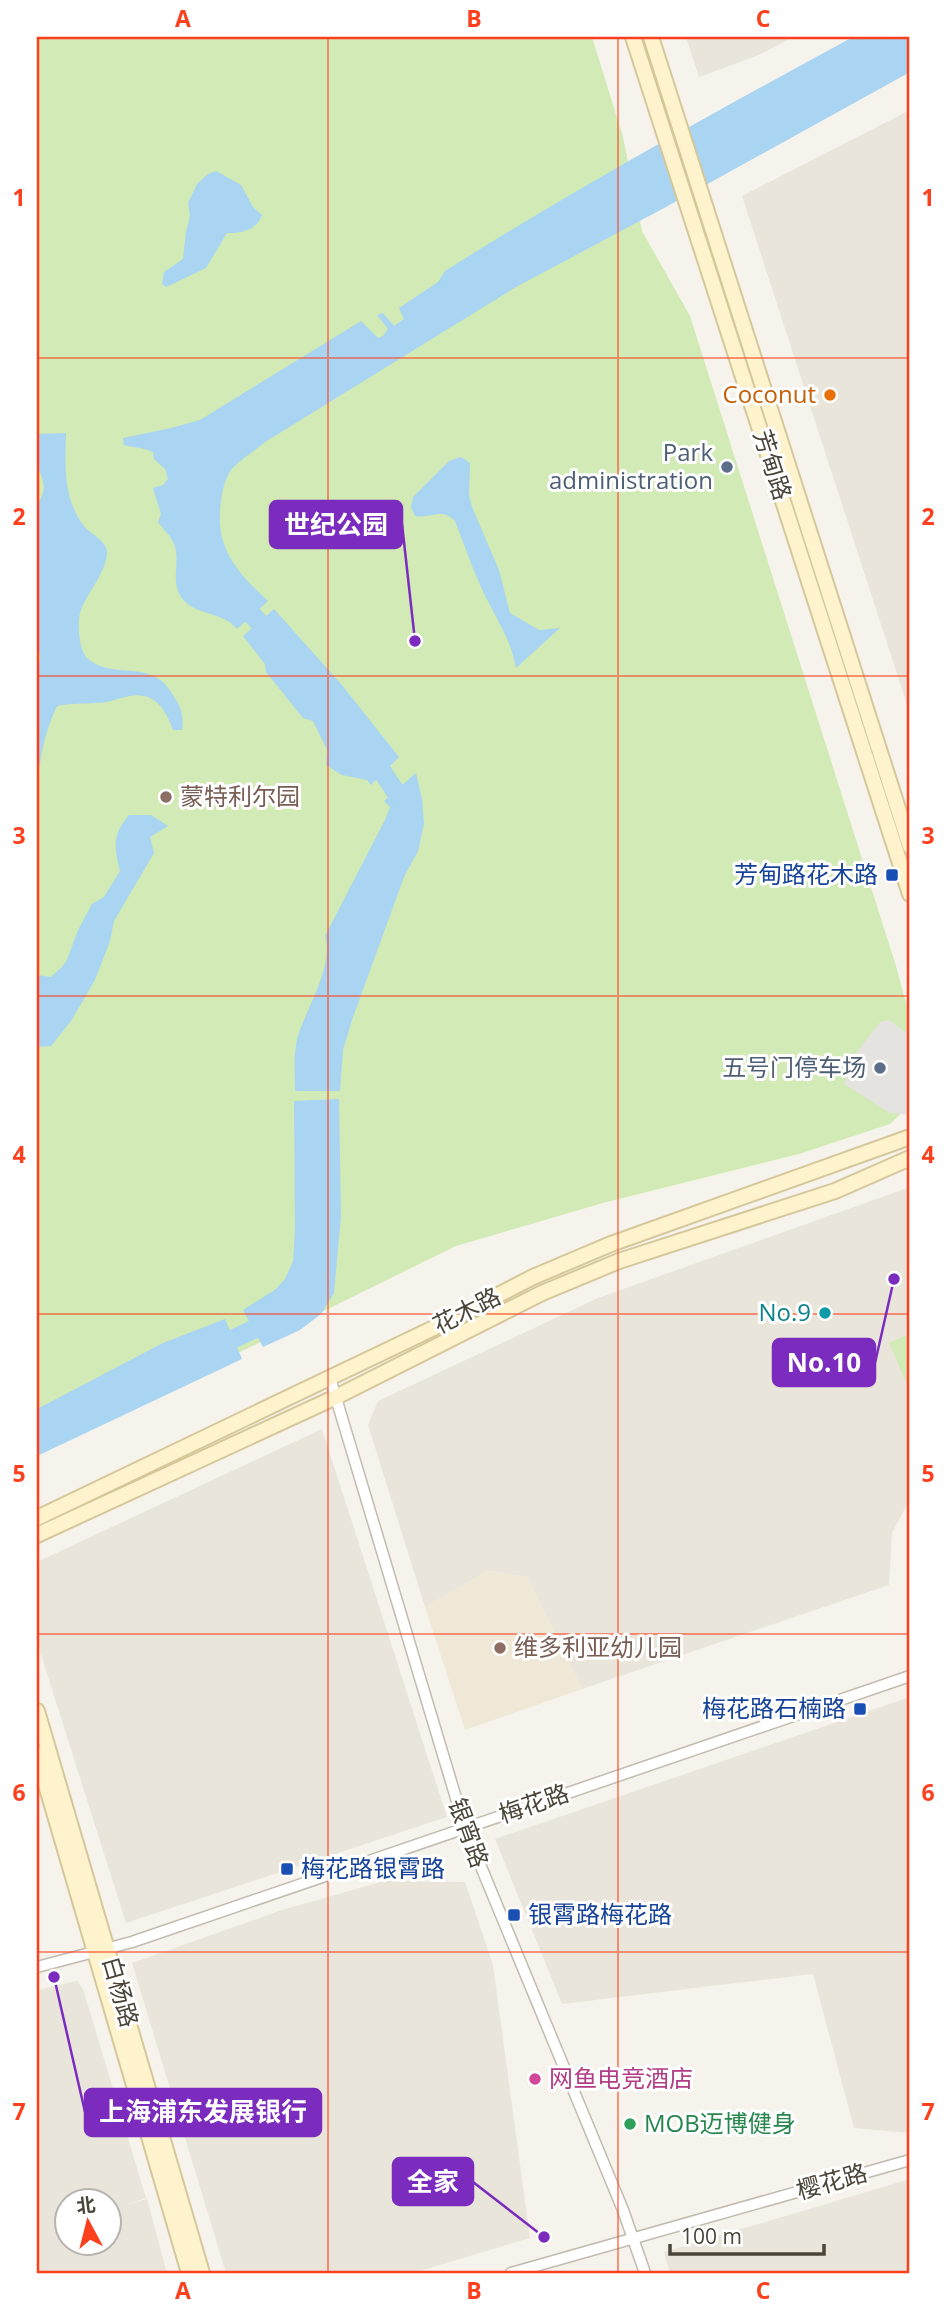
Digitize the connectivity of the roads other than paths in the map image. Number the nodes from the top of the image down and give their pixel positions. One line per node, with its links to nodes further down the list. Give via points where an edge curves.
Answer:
1 (633, 37): 4 (main road, 芳甸路)
2 (651, 37): 3 (main road, 芳甸路)
3 (910, 846)
4 (910, 894)
5 (910, 1137): 7 (main road, 花木路, via 611,1244 544,1272)
6 (910, 1158): 8 (main road, 花木路, via 835,1191 619,1261 542,1293)
7 (330, 1378): 8 (street, 银宵路); 9 (main road, 花木路)
8 (336, 1397): 10 (main road, 花木路); 14 (street, 银宵路)
9 (37, 1518)
10 (37, 1535)
11 (910, 1676): 14 (street, 梅花路)
12 (37, 1711): 15 (main road, 白杨路)
13 (37, 1754): 15 (main road, 白杨路)
14 (465, 1828): 15 (street, 梅花路); 18 (street, 银宵路)
15 (101, 1951): 16 (street, 梅花路); 19 (main road, 白杨路); 20 (main road, 白杨路)
16 (37, 1967)
17 (910, 2160): 18 (street, 樱花路)
18 (634, 2238): 21 (street, 樱花路); 22 (street, 银宵路)
19 (189, 2273)
20 (202, 2273)
21 (511, 2273)
22 (645, 2273)

